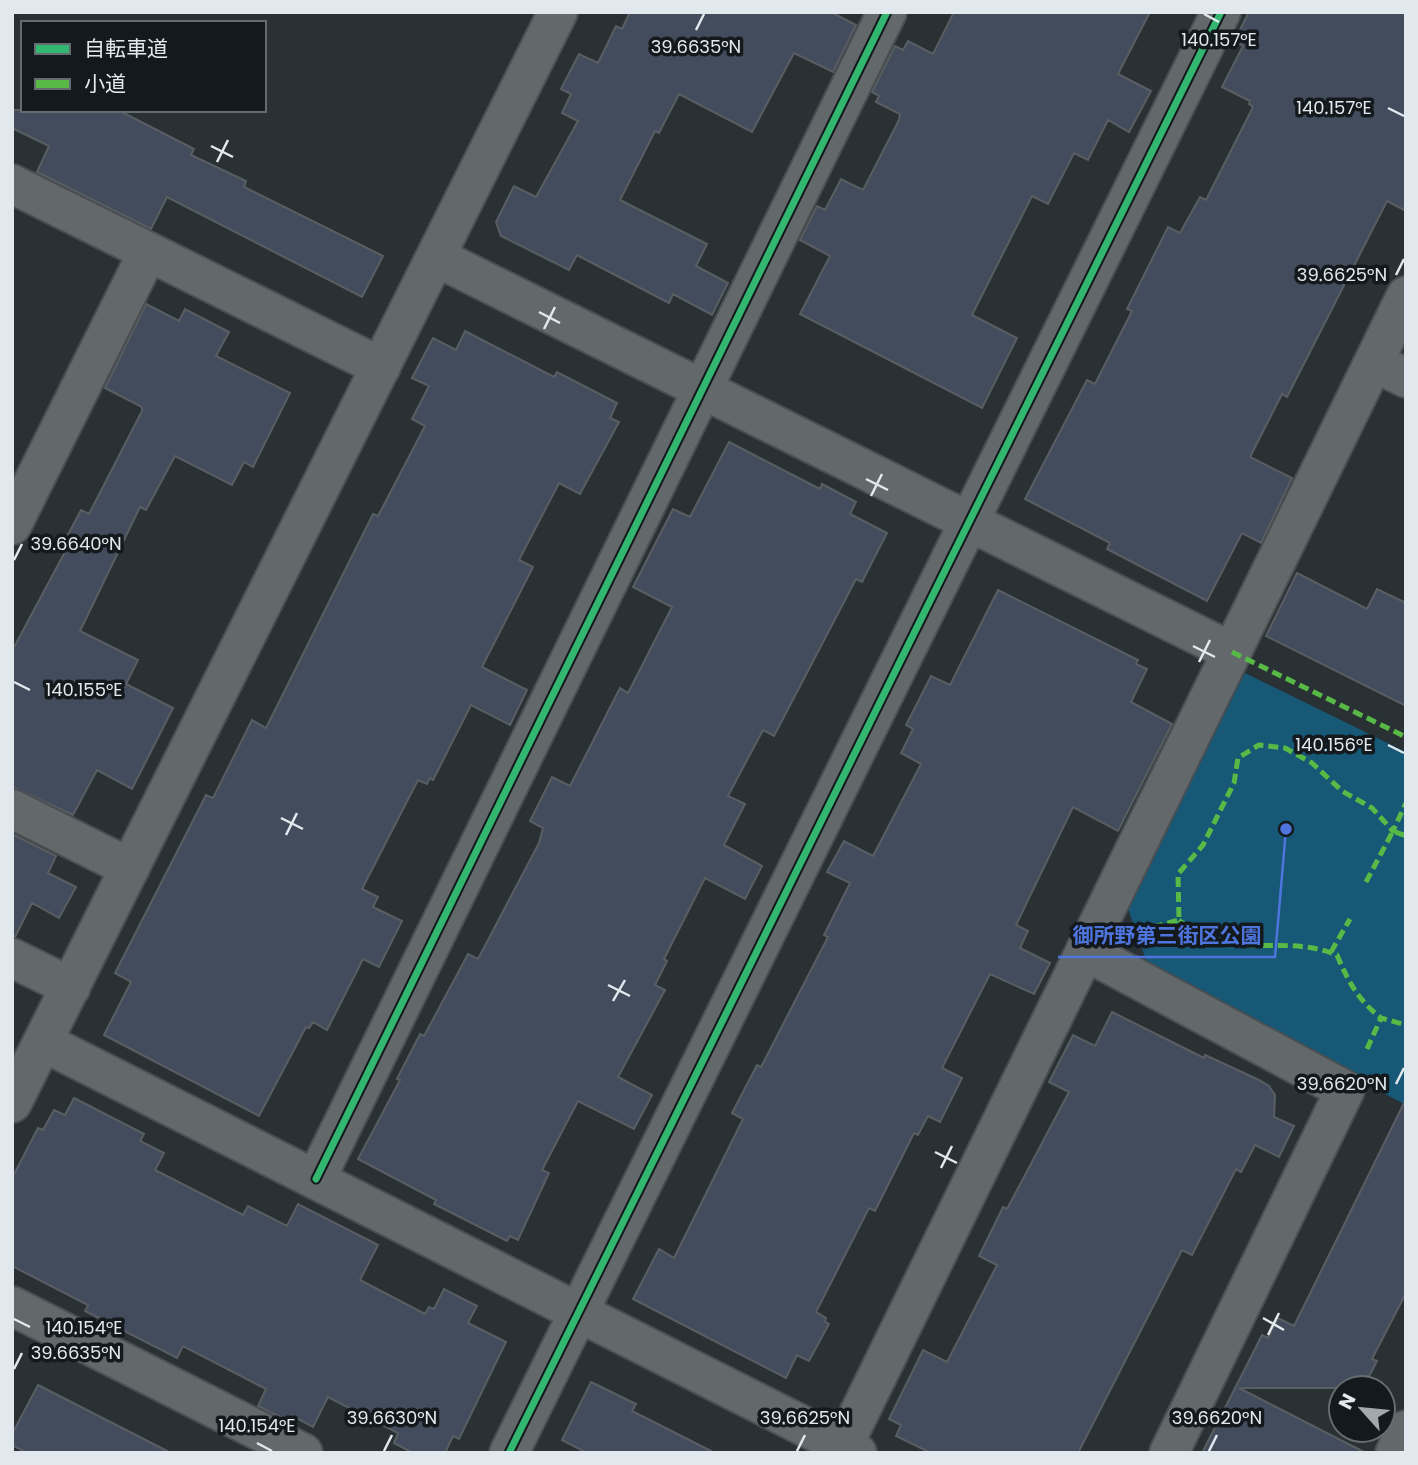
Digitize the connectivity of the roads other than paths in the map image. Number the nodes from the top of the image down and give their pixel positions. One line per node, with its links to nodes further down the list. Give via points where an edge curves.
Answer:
1 (558, 12): 6 (street)
2 (887, 12): 10 (street)
3 (1221, 12): 12 (street)
4 (12, 184): 5 (street)
5 (148, 251): 8 (street); 11 (street)
6 (436, 257): 8 (street); 10 (street)
7 (1406, 296): 9 (street)
8 (381, 367): 15 (street)
9 (1390, 370): 13 (street)
10 (703, 389): 12 (street); 21 (street)
11 (15, 514)
12 (970, 522): 13 (street); 23 (street)
13 (1232, 652): 16 (street)
14 (12, 809): 15 (street)
15 (130, 868): 18 (street)
16 (1085, 951): 25 (street); 28 (street, via 1345,1090)
17 (12, 958): 18 (street)
18 (71, 987): 19 (street)
19 (43, 1042): 20 (street); 21 (street)
20 (12, 1103)
21 (316, 1180): 23 (street)
22 (12, 1306): 26 (street)
23 (579, 1312): 25 (street); 27 (street)
24 (1406, 1430): 29 (street)
25 (850, 1449)
26 (303, 1453)
27 (509, 1453)
28 (1169, 1453)
29 (1395, 1453)

